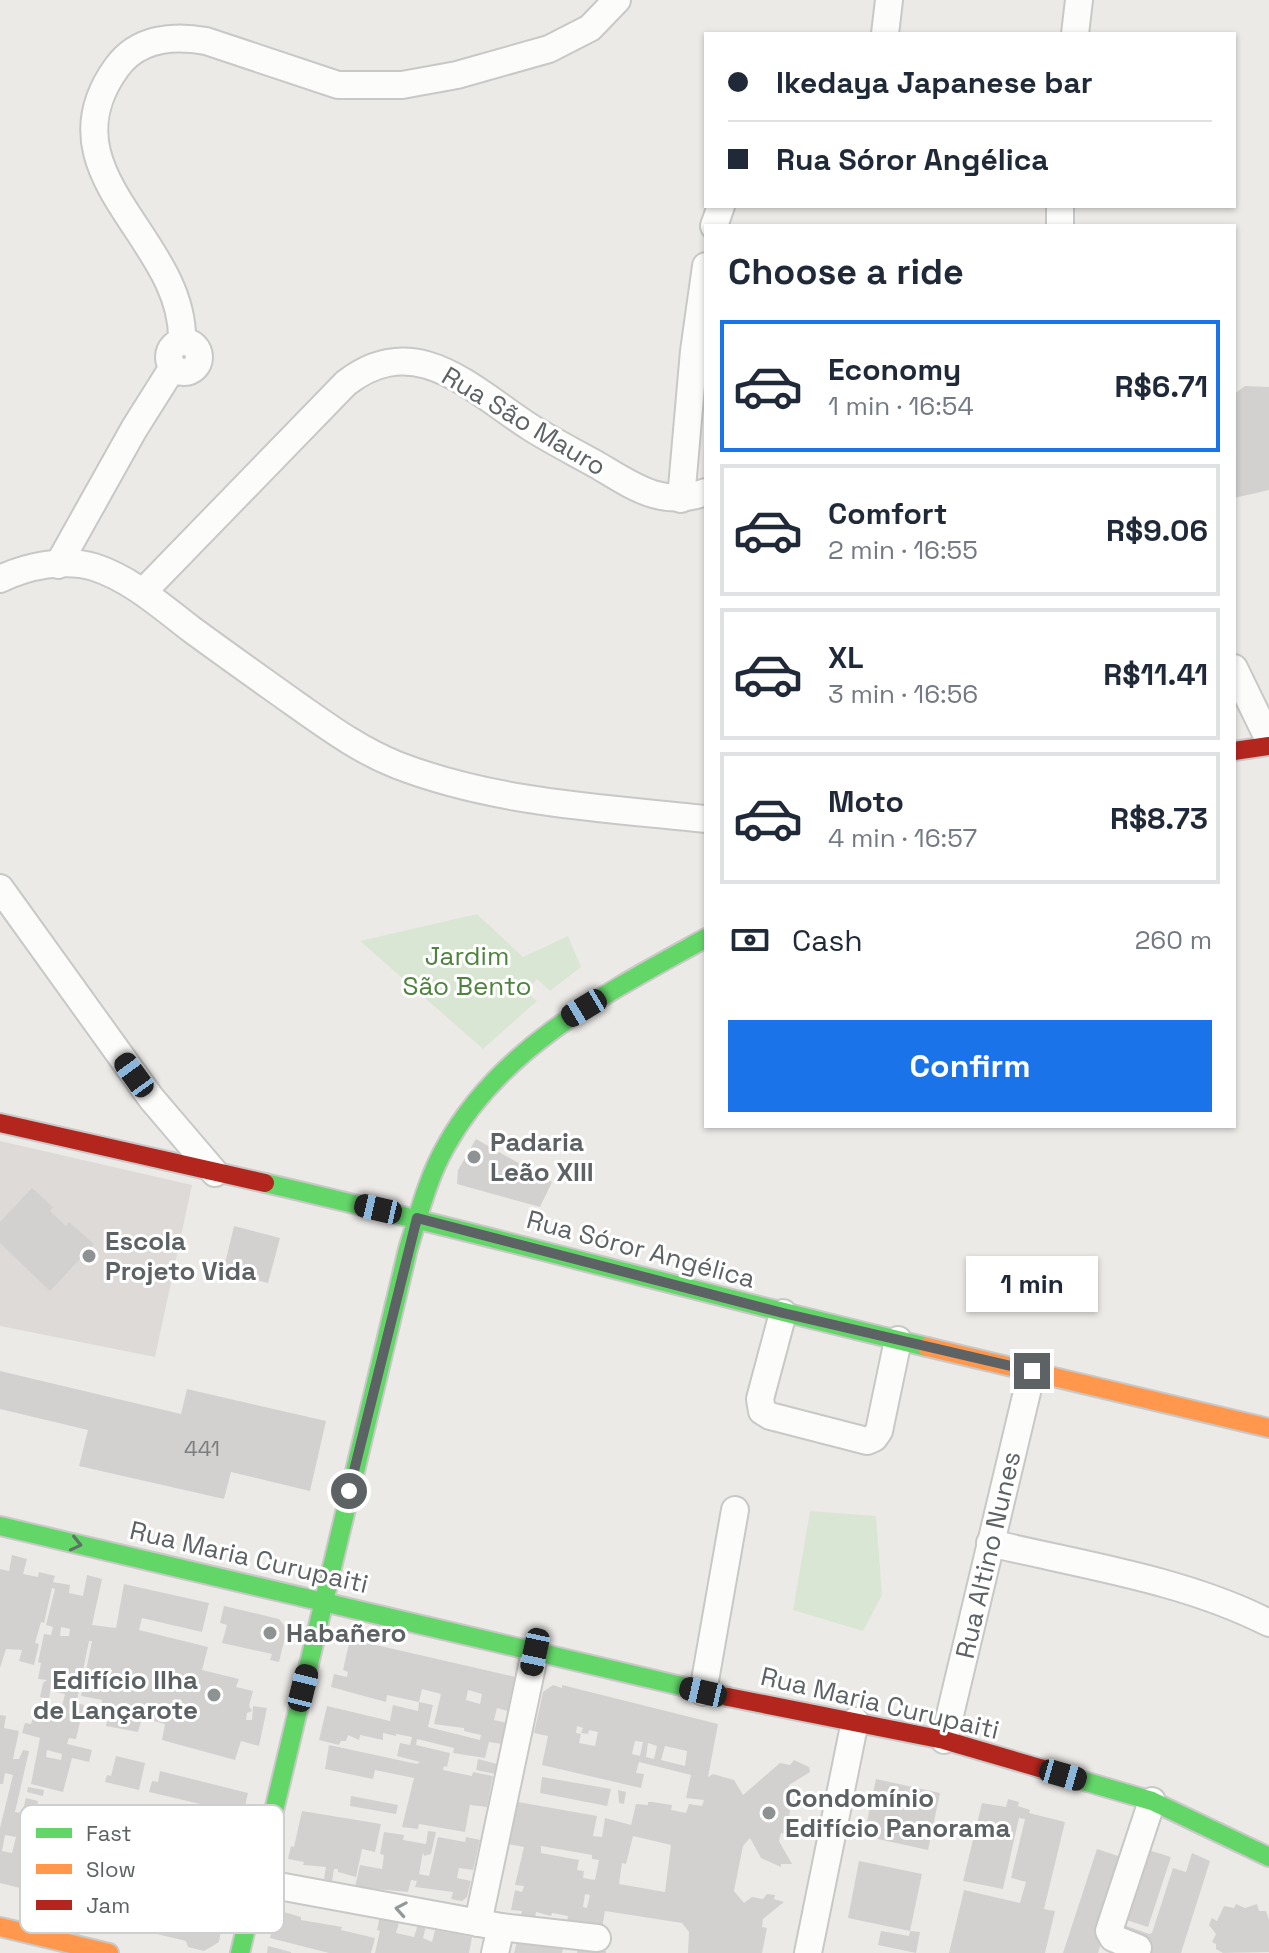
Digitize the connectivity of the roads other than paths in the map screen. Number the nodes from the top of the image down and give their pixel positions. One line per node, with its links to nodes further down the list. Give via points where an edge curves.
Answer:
1 (889, 0): 4 (street)
2 (1079, 0): 5 (street)
3 (614, 1): 8 (street, via 590,28 549,49 402,85 338,85 184,37 138,47 123,60 95,110 94,144 102,172 159,262 175,296 182,342 198,349 198,362 185,372 173,367)
4 (885, 32)
5 (1075, 32)
6 (704, 280): 7 (street, via 694,351)
7 (694, 496): 10 (street, Rua São Mauro, via 661,497 634,487 436,367 392,361 370,367 346,383)
8 (58, 565): 9 (street, via 20,570); 10 (street, via 95,568)
9 (0, 579)
10 (143, 592): 15 (street, via 328,727 396,764 522,798)
11 (1236, 672): 12 (street)
12 (1269, 740)
13 (1269, 746): 14 (street)
14 (1236, 751)
15 (704, 819)
16 (0, 888): 19 (street, via 151,1098)
17 (704, 939): 20 (street, via 563,1020 520,1055 444,1148)
18 (0, 1123): 19 (street, Rua Sóror Angélica)
19 (215, 1173): 20 (street, Rua Sóror Angélica)
20 (417, 1218): 21 (street, Rua Sóror Angélica); 28 (street)
21 (783, 1313): 22 (street, Rua Sóror Angélica); 22 (street, via 760,1399 762,1411 867,1441 879,1431)
22 (898, 1340): 23 (street, Rua Sóror Angélica)
23 (1032, 1371): 24 (street, Rua Sóror Angélica); 27 (street, Rua Altino Nunes)
24 (1269, 1428)
25 (735, 1510): 31 (street)
26 (0, 1526): 28 (street, Rua Maria Curupaiti, one-way to 28)
27 (990, 1543): 29 (street, via 1190,1591); 33 (street, Rua Altino Nunes)
28 (324, 1601): 30 (street, Rua Maria Curupaiti); 35 (street)
29 (1269, 1623)
30 (535, 1652): 31 (street, Rua Maria Curupaiti); 39 (street)
31 (703, 1692): 32 (street, Rua Maria Curupaiti)
32 (855, 1721): 33 (street, Rua Maria Curupaiti); 45 (street)
33 (944, 1740): 34 (street, Rua Maria Curupaiti)
34 (1152, 1801): 36 (street, Rua Maria Curupaiti); 42 (street, via 1109,1931 1113,1938)
35 (275, 1805)
36 (1269, 1857)
37 (284, 1888): 39 (street, one-way to 37)
38 (245, 1933): 44 (street)
39 (491, 1934): 41 (street)
40 (10, 1937): 43 (street)
41 (597, 1938)
42 (1138, 1948)
43 (109, 1953)
44 (240, 1953)
45 (808, 1953)

